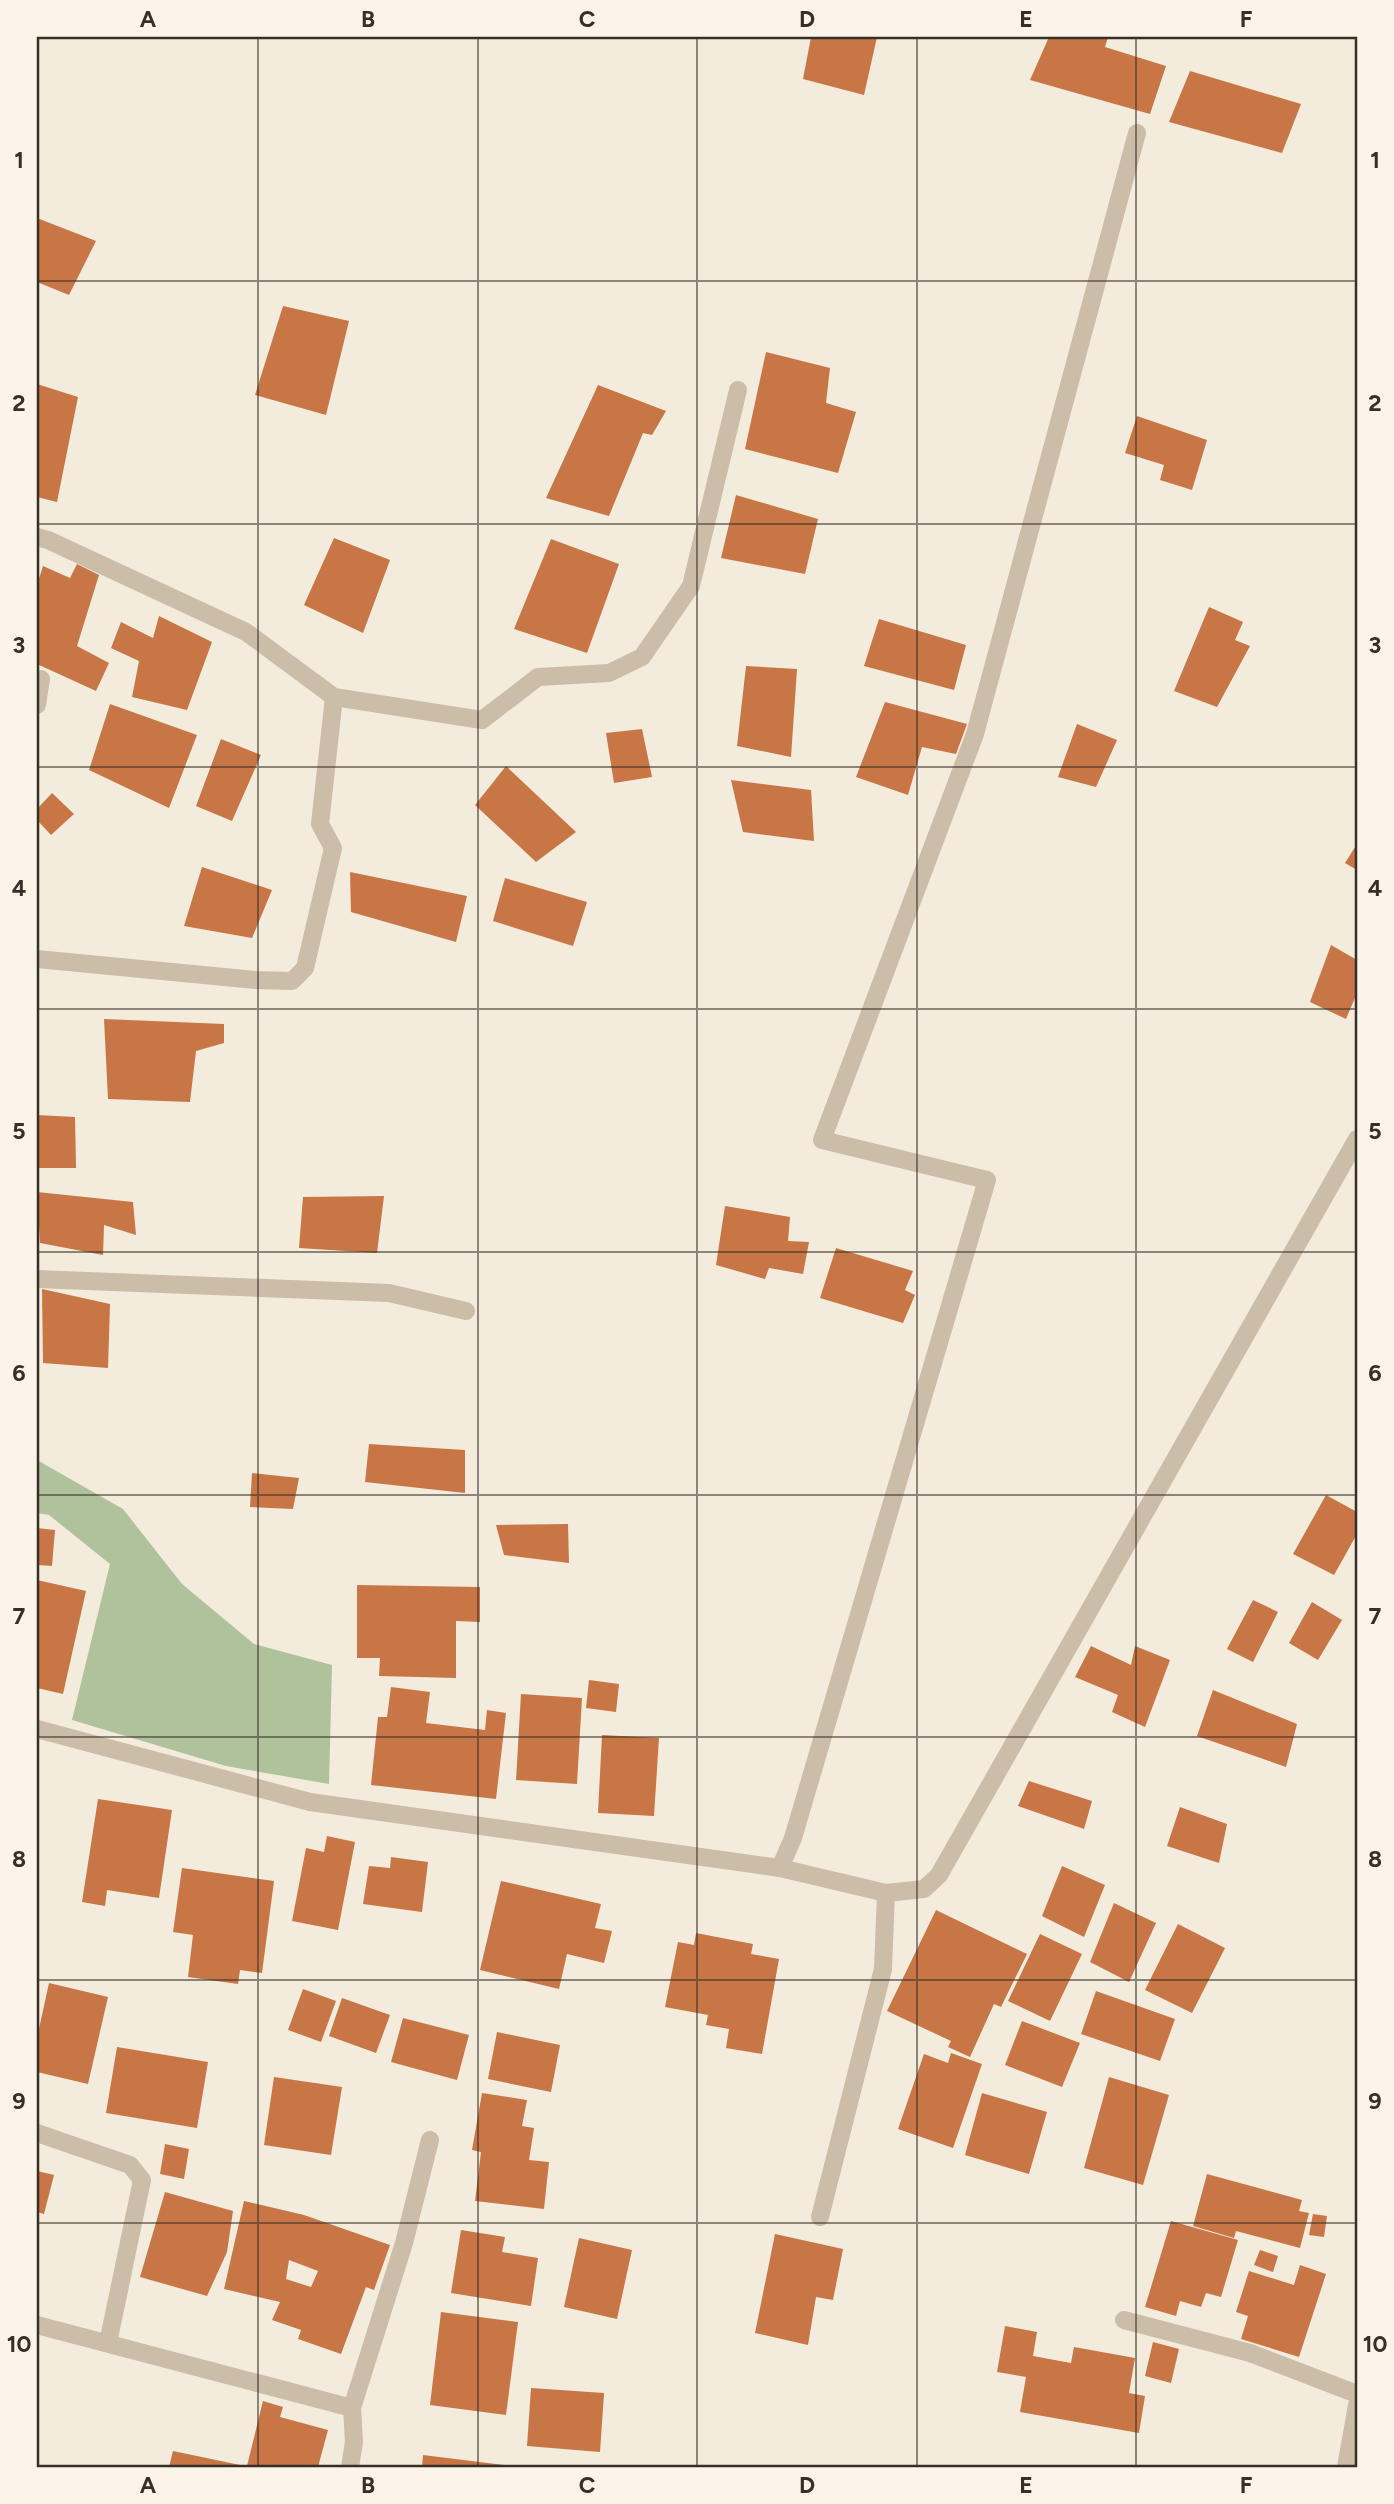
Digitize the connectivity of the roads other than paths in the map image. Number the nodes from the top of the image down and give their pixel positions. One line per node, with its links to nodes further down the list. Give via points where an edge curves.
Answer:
1 (1137, 133): 12 (street, via 975,734 822,1140 988,1180 797,1825)
2 (738, 390): 5 (street, via 691,586 642,657 609,673 538,677 482,720)
3 (37, 537): 5 (street, via 246,632)
4 (41, 678): 6 (street)
5 (334, 697): 7 (street, via 320,824 333,848 304,968 292,981)
6 (37, 705)
7 (37, 959)
8 (1357, 1139): 13 (street, via 939,1875 925,1889)
9 (37, 1279): 10 (street, via 389,1293)
10 (466, 1311)
11 (37, 1729): 12 (street, via 310,1801)
12 (780, 1868): 13 (street)
13 (886, 1892): 16 (street, via 883,1969)
14 (37, 2133): 19 (street, via 130,2165 142,2180)
15 (430, 2140): 22 (street, via 404,2243)
16 (820, 2217)
17 (1124, 2320): 20 (street, via 1250,2353)
18 (37, 2325): 19 (street)
19 (108, 2343): 22 (street)
20 (1357, 2394)
21 (1357, 2405): 24 (street)
22 (352, 2407): 23 (street)
23 (350, 2467)
24 (1346, 2467)

